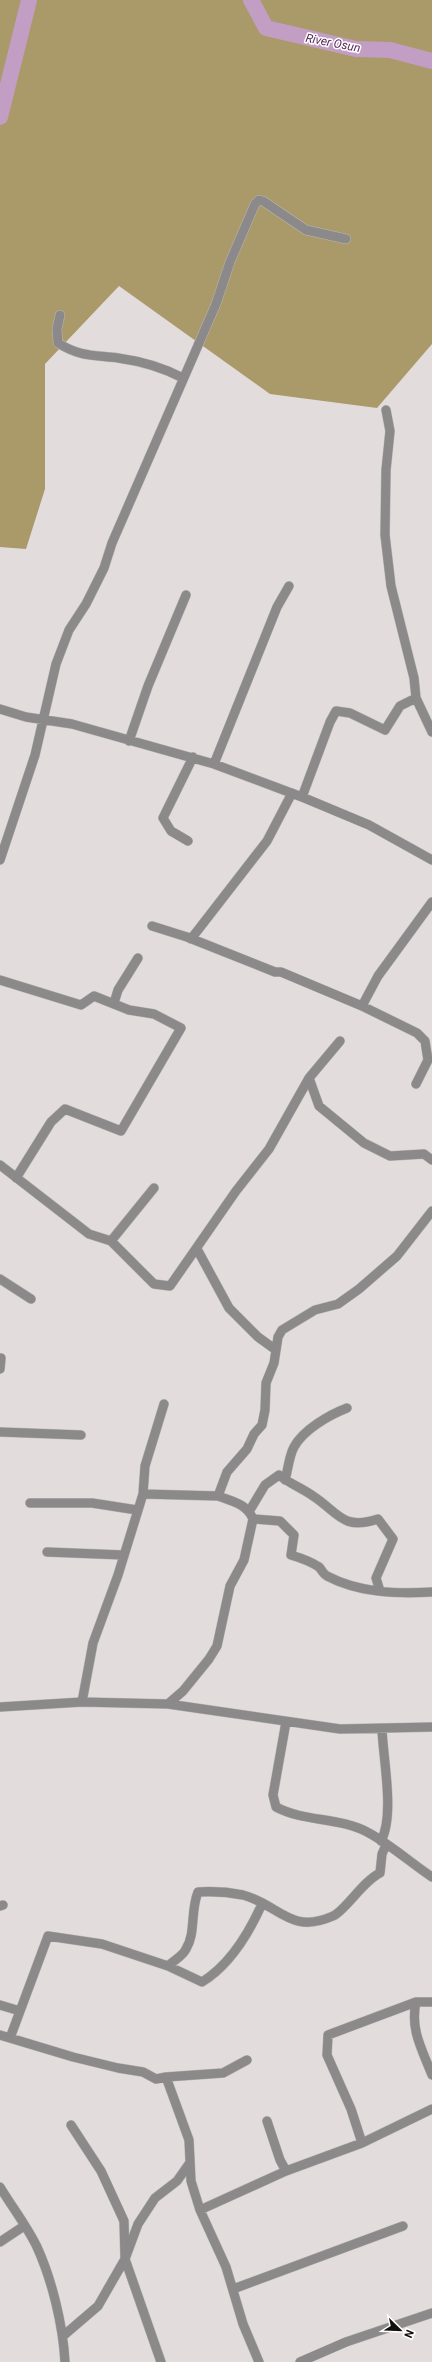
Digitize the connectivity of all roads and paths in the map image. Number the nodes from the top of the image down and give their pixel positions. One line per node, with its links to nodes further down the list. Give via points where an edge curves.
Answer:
1 (346, 239): 3 (street, via 306,230 280,210 259,200 245,225 216,304)
2 (60, 315): 3 (street, via 58,343 71,351 87,356 140,362 166,369)
3 (182, 378): 10 (street, via 112,542 104,568 86,604 69,630 56,664)
4 (386, 410): 7 (street, via 390,431 386,470 386,542 391,586 414,678)
5 (289, 586): 14 (street, via 277,607)
6 (186, 595): 12 (street, via 148,686)
7 (416, 698): 9 (street); 16 (street, via 400,706 386,730 350,713 336,712)
8 (0, 709): 10 (street)
9 (428, 716): 11 (street)
10 (45, 720): 12 (street, via 72,724); 18 (street)
11 (432, 732)
12 (129, 741): 13 (street)
13 (192, 757): 14 (street); 17 (street, via 163,818 171,831)
14 (214, 764): 15 (street)
15 (292, 793): 16 (street); 22 (street, via 267,841)
16 (302, 797): 19 (street, via 369,825)
17 (188, 841)
18 (0, 860)
19 (432, 860)
20 (429, 902): 26 (street, via 378,976)
21 (152, 926): 22 (street)
22 (191, 939): 26 (street, via 275,972 281,972)
23 (138, 958): 25 (street)
24 (0, 980): 25 (street, via 82,1005 94,996)
25 (114, 1003): 32 (street, via 129,1010 154,1014 181,1028 121,1130 65,1109 51,1122)
26 (362, 1006): 29 (street, via 417,1033 425,1041 428,1060)
27 (340, 1041): 28 (street)
28 (308, 1078): 30 (street, via 319,1106 364,1143 390,1156 424,1154); 36 (street, via 269,1149 236,1190)
29 (416, 1084)
30 (432, 1160)
31 (0, 1165): 32 (street)
32 (16, 1178): 35 (street, via 89,1234)
33 (154, 1188): 35 (street)
34 (432, 1211): 39 (street, via 397,1256 338,1304 315,1310 289,1324 278,1337)
35 (111, 1241): 36 (street, via 154,1284 170,1286)
36 (197, 1249): 39 (street, via 229,1308 258,1337)
37 (0, 1279): 38 (street)
38 (31, 1299)
39 (276, 1350): 48 (street, via 266,1383 262,1425 228,1472)
40 (0, 1358): 41 (street)
41 (0, 1369)
42 (164, 1404): 47 (street, via 145,1466)
43 (347, 1408): 46 (street, via 300,1437 293,1448)
44 (0, 1432): 45 (street)
45 (82, 1435)
46 (285, 1480): 51 (street, via 279,1476 265,1485); 55 (street, via 313,1496 341,1520 365,1523 378,1519 393,1539 376,1578)
47 (143, 1494): 48 (street); 50 (street)
48 (218, 1496): 51 (street)
49 (30, 1503): 50 (street, via 92,1503)
50 (137, 1510): 54 (street)
51 (250, 1510): 52 (street)
52 (253, 1519): 55 (street, via 280,1521 294,1535 291,1555 308,1560 320,1568 324,1575 349,1586); 58 (street, via 244,1560 230,1586 217,1646 183,1691)
53 (47, 1552): 54 (street)
54 (123, 1555): 57 (street, via 93,1644)
55 (380, 1591): 56 (street, via 404,1594)
56 (432, 1592)
57 (82, 1702): 58 (street); 59 (street)
58 (168, 1704): 60 (street)
59 (0, 1707)
60 (286, 1722): 62 (street, via 340,1729); 63 (street, via 273,1795 276,1807 289,1814 369,1832)
61 (432, 1727): 62 (street)
62 (382, 1729): 63 (street, via 387,1808)
63 (383, 1843): 64 (street); 65 (street, via 380,1873 356,1892 335,1915 310,1923 289,1919)
64 (432, 1877)
65 (262, 1904): 66 (street, via 234,1953 214,1975 202,1982); 66 (street, via 244,1896 214,1891 198,1892 191,1922 193,1932 186,1951)
66 (168, 1966): 70 (street, via 102,1944 48,1936)
67 (416, 2002): 68 (street); 74 (street, via 413,2013 414,2031); 79 (street, via 328,2035 327,2055 351,2109)
68 (432, 2002)
69 (0, 2006): 70 (street)
70 (20, 2011): 72 (street)
71 (0, 2035): 72 (street)
72 (10, 2038): 75 (street, via 73,2057 143,2072 156,2078)
73 (247, 2060): 75 (street, via 224,2074)
74 (432, 2074)
75 (166, 2077): 80 (street, via 189,2140)
76 (432, 2109): 79 (street)
77 (267, 2121): 81 (street)
78 (71, 2125): 89 (street, via 115,2198 124,2221)
79 (362, 2143): 81 (street)
80 (190, 2164): 82 (street); 83 (street)
81 (286, 2171): 85 (street)
82 (177, 2181): 83 (street); 89 (street, via 155,2198 138,2224)
83 (191, 2181): 85 (street)
84 (0, 2187): 86 (street)
85 (200, 2210): 90 (street)
86 (24, 2226): 88 (street); 92 (street, via 46,2269)
87 (403, 2226): 90 (street)
88 (0, 2242)
89 (125, 2259): 92 (street, via 98,2306); 94 (street)
90 (233, 2289): 95 (street, via 242,2324)
91 (432, 2313): 96 (street, via 346,2342)
92 (63, 2336): 93 (street)
93 (65, 2362)
94 (161, 2362)
95 (259, 2362)
96 (300, 2362)

